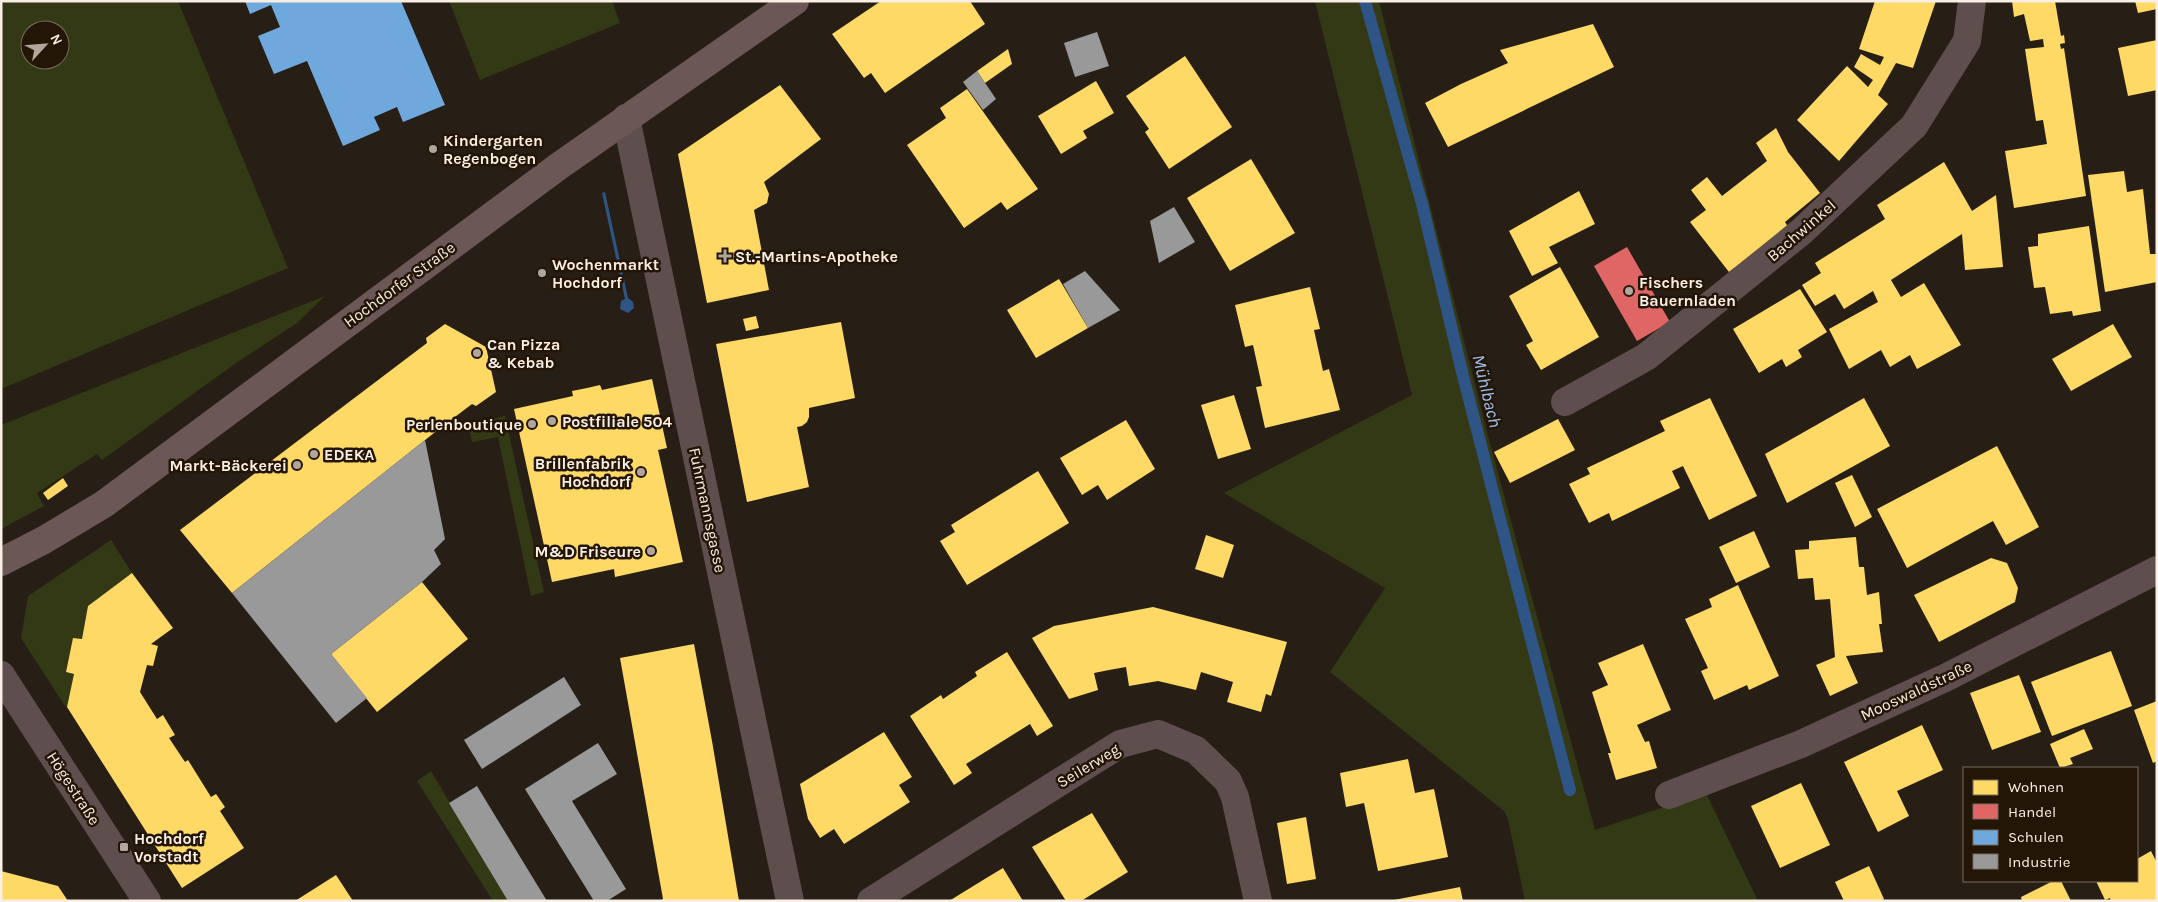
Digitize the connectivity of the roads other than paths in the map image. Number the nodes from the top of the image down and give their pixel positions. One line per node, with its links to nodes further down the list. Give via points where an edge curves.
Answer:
1 (795, 1): 3 (street, Hochdorfer Straße)
2 (1972, 1): 4 (street, Bachwinkel, via 1967,41 1914,126 1802,232 1646,357)
3 (626, 118): 5 (street, Hochdorfer Straße, via 104,504); 10 (street, Fuhrmannsgasse)
4 (1565, 402)
5 (1, 562)
6 (2157, 570): 8 (street, Mooswaldstraße, via 1945,678 1801,744)
7 (1, 675): 9 (street, Högestraße)
8 (1670, 795)
9 (147, 901)
10 (790, 901)
11 (871, 901): 12 (street, Seilerweg, via 1120,744 1158,734 1196,750 1228,781 1235,798)
12 (1258, 901)

